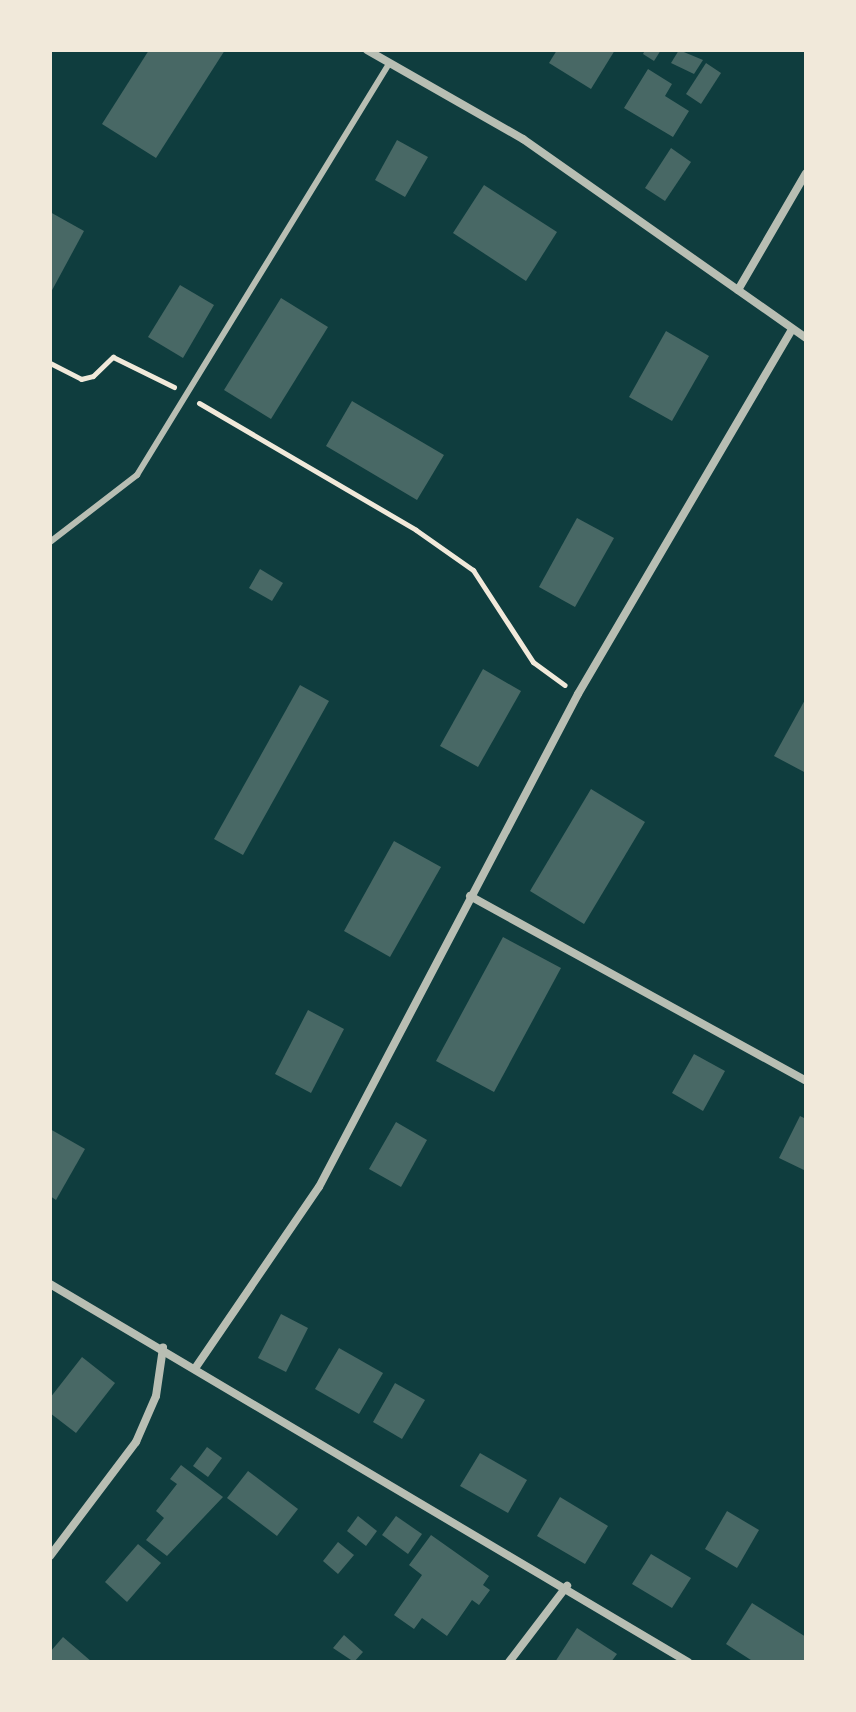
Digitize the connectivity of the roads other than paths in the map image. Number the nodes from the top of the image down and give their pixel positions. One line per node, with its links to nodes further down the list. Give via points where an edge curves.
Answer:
1 (367, 50): 2 (street)
2 (389, 64): 4 (street, via 523,139); 7 (lane, via 137,475)
3 (806, 173): 4 (street)
4 (738, 290): 5 (street)
5 (792, 329): 6 (street); 8 (street, via 578,694)
6 (806, 338)
7 (50, 542)
8 (470, 896): 9 (street); 12 (street, via 319,1187)
9 (806, 1081)
10 (50, 1284): 11 (street)
11 (163, 1348): 12 (street); 13 (street, via 156,1396 136,1442)
12 (196, 1367): 14 (street)
13 (50, 1556)
14 (567, 1586): 15 (street); 16 (street)
15 (509, 1662)
16 (688, 1662)

